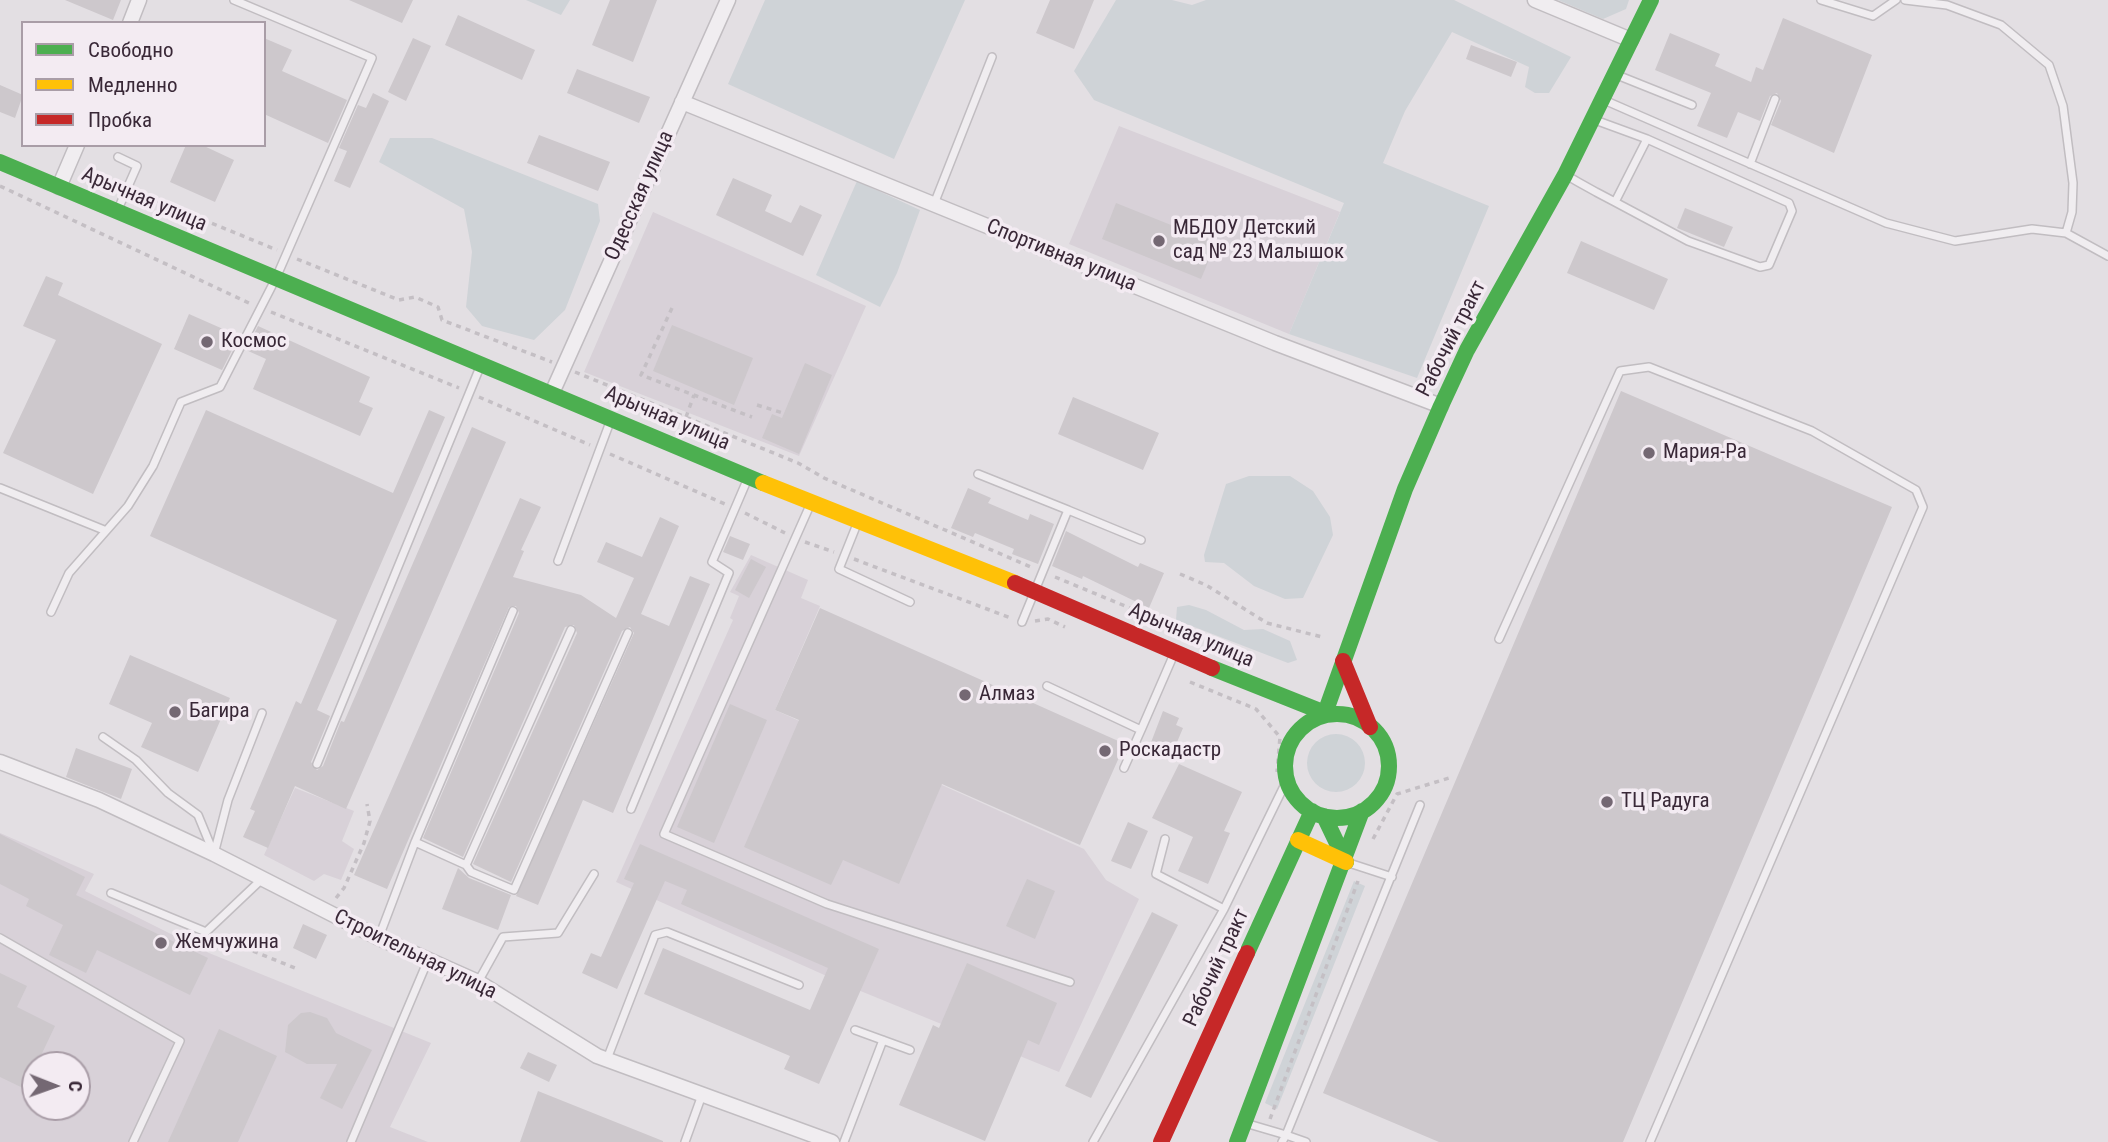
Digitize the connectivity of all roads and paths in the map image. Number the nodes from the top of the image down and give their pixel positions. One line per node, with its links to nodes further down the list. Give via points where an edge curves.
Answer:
1 (139, 0): 9 (street)
2 (234, 0): 31 (lane, via 372,58)
3 (727, 0): 15 (street, Одесская улица)
4 (1535, 0): 10 (street)
5 (1651, 0): 10 (main road, Рабочий тракт)
6 (1821, 0): 7 (lane, via 1873,16)
7 (1896, 0)
8 (1905, 0): 30 (lane, via 1947,5 2001,24 2049,65 2063,106 2073,183)
9 (131, 21)
10 (1631, 40): 12 (main road, Рабочий тракт)
11 (992, 57): 28 (lane)
12 (1616, 75): 13 (main road, Рабочий тракт); 16 (lane)
13 (1604, 99): 17 (main road, Рабочий тракт); 22 (lane)
14 (1775, 99): 22 (lane)
15 (682, 102): 28 (street, Спортивная улица); 37 (street, Одесская улица)
16 (1692, 105)
17 (1593, 119): 18 (lane); 23 (main road, Рабочий тракт)
18 (1647, 139): 27 (lane); 27 (lane, via 1788,202 1793,211 1769,265 1760,267 1688,241)
19 (76, 147): 25 (street)
20 (118, 157): 26 (lane, via 137,166)
21 (0, 162): 25 (main road, Арычная улица)
22 (1750, 164): 30 (lane, via 1886,223 1955,241 2032,229)
23 (1565, 175): 27 (lane); 41 (main road, Рабочий тракт)
24 (0, 186): 35 (path)
25 (59, 187): 29 (main road, Арычная улица)
26 (127, 188): 29 (lane); 31 (path)
27 (1615, 202)
28 (934, 204): 41 (street, Спортивная улица)
29 (117, 211): 33 (main road, Арычная улица)
30 (2066, 233): 32 (lane)
31 (286, 254): 33 (lane); 37 (path, via 399,300 415,297 438,307 442,320)
32 (2108, 256)
33 (276, 278): 35 (lane); 36 (main road, Арычная улица)
34 (672, 307): 39 (path, via 641,375)
35 (261, 308): 52 (lane, via 220,387 181,402 153,466 128,506)
36 (482, 364): 38 (main road, Арычная улица); 77 (lane)
37 (563, 367): 38 (street, Одесская улица); 43 (path)
38 (552, 393): 45 (main road, Арычная улица)
39 (694, 395): 43 (path); 44 (path)
40 (757, 405): 42 (path)
41 (1441, 405): 68 (main road, Рабочий тракт, via 1405,489)
42 (783, 412)
43 (686, 417): 55 (path)
44 (752, 417)
45 (611, 418): 47 (main road, Арычная улица); 54 (lane)
46 (978, 474): 50 (lane)
47 (749, 477): 49 (main road, Арычная улица); 82 (lane, via 712,562 729,573)
48 (0, 488): 52 (lane)
49 (812, 502): 51 (main road, Арычная улица); 104 (lane, via 664,834 827,904)
50 (1068, 510): 53 (lane); 55 (lane)
51 (858, 520): 57 (main road, Арычная улица); 58 (lane, via 839,569)
52 (104, 530): 60 (lane, via 69,573)
53 (1141, 540)
54 (558, 561)
55 (1044, 572): 57 (lane); 61 (path)
56 (1180, 574): 65 (path, via 1267,623)
57 (1036, 591): 62 (lane); 67 (main road, Арычная улица)
58 (910, 601)
59 (513, 611): 87 (lane)
60 (51, 612)
61 (1159, 620)
62 (1022, 622)
63 (571, 630): 90 (lane)
64 (628, 634): 90 (lane, via 514,890 471,872)
65 (1322, 637)
66 (1499, 639): 123 (lane, via 1620,370 1649,367 1812,431 1916,490 1923,508)
67 (1174, 653): 72 (main road, Арычная улица); 74 (lane)
68 (1343, 661): 71 (main road, Рабочий тракт); 73 (main road)
69 (1047, 687): 74 (lane)
70 (262, 713): 88 (lane, via 228,800)
71 (1325, 713): 72 (main road, Арычная улица); 72 (main road); 73 (main road, via 1351,717)
72 (1288, 717): 79 (main road)
73 (1370, 727): 83 (main road, via 1386,750 1387,778 1382,792)
74 (1141, 730): 78 (lane)
75 (103, 737): 88 (lane, via 198,815)
76 (0, 762): 88 (street, Строительная улица, via 99,800)
77 (317, 764)
78 (1124, 768)
79 (1287, 780): 84 (main road, via 1300,803); 96 (lane)
80 (367, 804): 97 (path, via 370,821 364,844 344,888)
81 (1420, 805): 93 (lane)
82 (631, 808)
83 (1362, 811): 84 (main road, via 1350,816); 89 (main road)
84 (1318, 814): 86 (main road, Рабочий тракт); 89 (main road)
85 (1164, 839): 96 (lane, via 1156,874)
86 (1298, 840): 89 (main road); 120 (main road, Рабочий тракт)
87 (415, 842): 90 (lane); 100 (lane)
88 (214, 854): 94 (street, Строительная улица)
89 (1346, 862): 93 (lane); 111 (main road)
90 (466, 865)
91 (594, 874): 103 (lane, via 558,933 503,937)
92 (1359, 875): 112 (path)
93 (1392, 877): 113 (lane)
94 (263, 879): 97 (street, Строительная улица); 98 (lane)
95 (111, 893): 98 (lane)
96 (1224, 909): 119 (lane)
97 (325, 911): 100 (street, Строительная улица)
98 (206, 932): 102 (path)
99 (0, 938): 114 (lane, via 180,1041)
100 (379, 938): 101 (street, Строительная улица)
101 (428, 960): 103 (street, Строительная улица); 115 (lane)
102 (295, 968)
103 (478, 982): 109 (street, Строительная улица)
104 (1070, 982)
105 (799, 985): 109 (lane, via 667,932 655,935)
106 (855, 1030): 107 (lane)
107 (883, 1040): 108 (lane); 118 (lane)
108 (911, 1050)
109 (607, 1059): 110 (street, Строительная улица)
110 (702, 1095): 116 (lane); 117 (street, Строительная улица)
111 (1244, 1123): 112 (lane); 121 (main road)
112 (1267, 1129): 113 (lane)
113 (1284, 1139): 122 (lane)
114 (133, 1142)
115 (351, 1142)
116 (685, 1142)
117 (832, 1142)
118 (844, 1142)
119 (1093, 1142)
120 (1161, 1142)
121 (1237, 1142)
122 (1307, 1142)
123 (1650, 1142)

